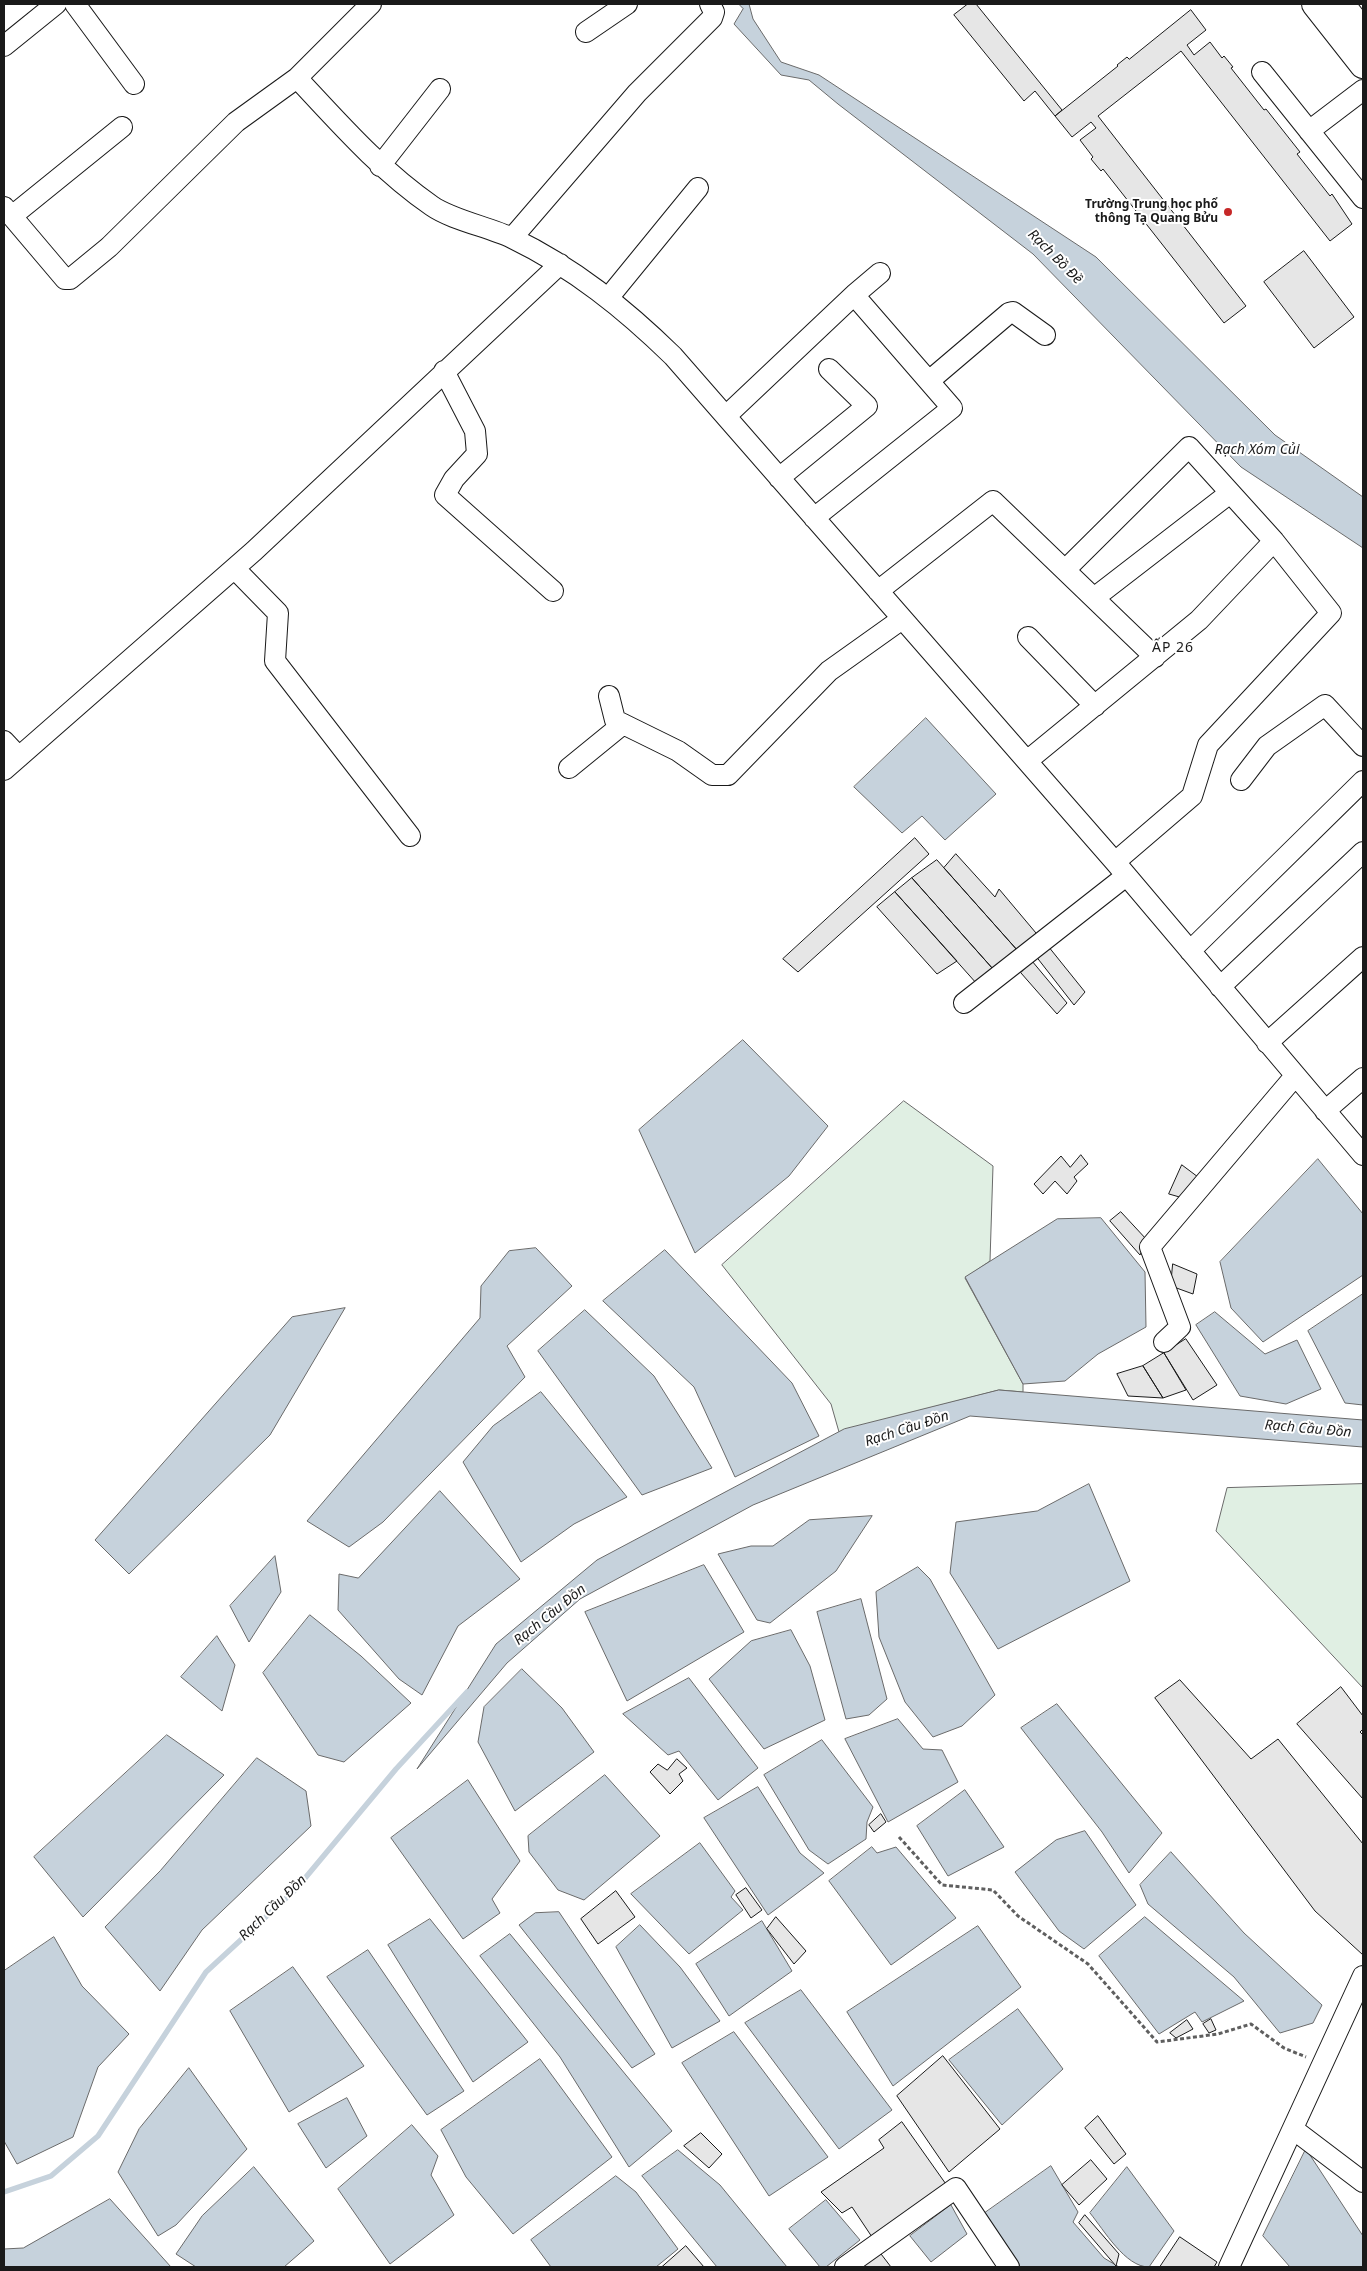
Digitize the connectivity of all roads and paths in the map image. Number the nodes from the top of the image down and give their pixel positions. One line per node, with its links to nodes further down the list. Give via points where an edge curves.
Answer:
1 (56, 4): 10 (street)
2 (76, 4): 14 (street)
3 (371, 4): 13 (street)
4 (627, 4): 8 (street)
5 (710, 4): 23 (street, via 714,12 712,18 637,93)
6 (1315, 4): 11 (main road)
7 (1341, 4): 9 (main road)
8 (586, 32)
9 (1363, 32)
10 (4, 46)
11 (1363, 65)
12 (1262, 72): 18 (street)
13 (297, 78): 19 (street); 22 (street, via 236,122 109,247 70,279 65,278)
14 (134, 84)
15 (440, 90): 19 (street)
16 (1363, 90): 18 (street)
17 (122, 127): 22 (street)
18 (1309, 130): 21 (street)
19 (380, 166): 23 (street, via 433,207)
20 (698, 188): 27 (street)
21 (1363, 198)
22 (8, 212)
23 (512, 238): 24 (street)
24 (560, 264): 27 (street); 30 (street)
25 (880, 273): 26 (street)
26 (854, 295): 31 (street); 32 (street)
27 (609, 297): 32 (street, via 673,356)
28 (1045, 335): 31 (street, via 1013,312 1009,313)
29 (829, 369): 33 (street, via 867,406)
30 (444, 371): 37 (street); 39 (street, via 475,431 477,454 454,479 445,495)
31 (929, 381): 35 (street, via 952,408)
32 (726, 416): 33 (street)
33 (779, 478): 35 (street)
34 (1230, 493): 36 (street); 38 (street, via 1189,447); 41 (street)
35 (814, 518): 40 (street)
36 (1274, 541): 44 (street, via 1199,620); 58 (street, via 1331,613 1208,745 1192,796)
37 (235, 569): 50 (street); 56 (street, via 278,614 275,661)
38 (1064, 570): 40 (street, via 993,501); 41 (street)
39 (553, 591)
40 (878, 592): 42 (street)
41 (1094, 598): 44 (street)
42 (902, 619): 47 (street, via 829,671 728,775 712,775 678,751); 51 (street)
43 (1028, 638): 46 (street)
44 (1155, 657): 46 (street)
45 (609, 696): 47 (street, via 616,720)
46 (1095, 706): 51 (street)
47 (623, 724): 52 (street)
48 (4, 741): 50 (street)
49 (1363, 746): 54 (street, via 1325,705 1267,746)
50 (19, 757): 53 (street)
51 (1027, 761): 58 (street)
52 (569, 768)
53 (4, 770)
54 (1241, 780)
55 (1363, 781): 59 (street)
56 (410, 836)
57 (1363, 852): 61 (street)
58 (1121, 869): 59 (street); 62 (street)
59 (1190, 952): 61 (street)
60 (1363, 957): 63 (street)
61 (1220, 987): 63 (street)
62 (964, 1003)
63 (1267, 1043): 64 (street)
64 (1295, 1076): 66 (street); 68 (street, via 1150,1247 1180,1327)
65 (1363, 1078): 66 (street)
66 (1325, 1111): 67 (street)
67 (1363, 1155)
68 (1164, 1342)
69 (899, 1837): 71 (path, via 942,1885 993,1890 1018,1916 1088,1964 1157,2042 1218,2034 1251,2024 1284,2048)
70 (1363, 1976): 71 (street)
71 (1323, 2064): 72 (street)
72 (1293, 2129): 73 (street); 76 (street)
73 (1363, 2182)
74 (845, 2267): 75 (street, via 956,2188)
75 (1009, 2267)
76 (1229, 2267)

